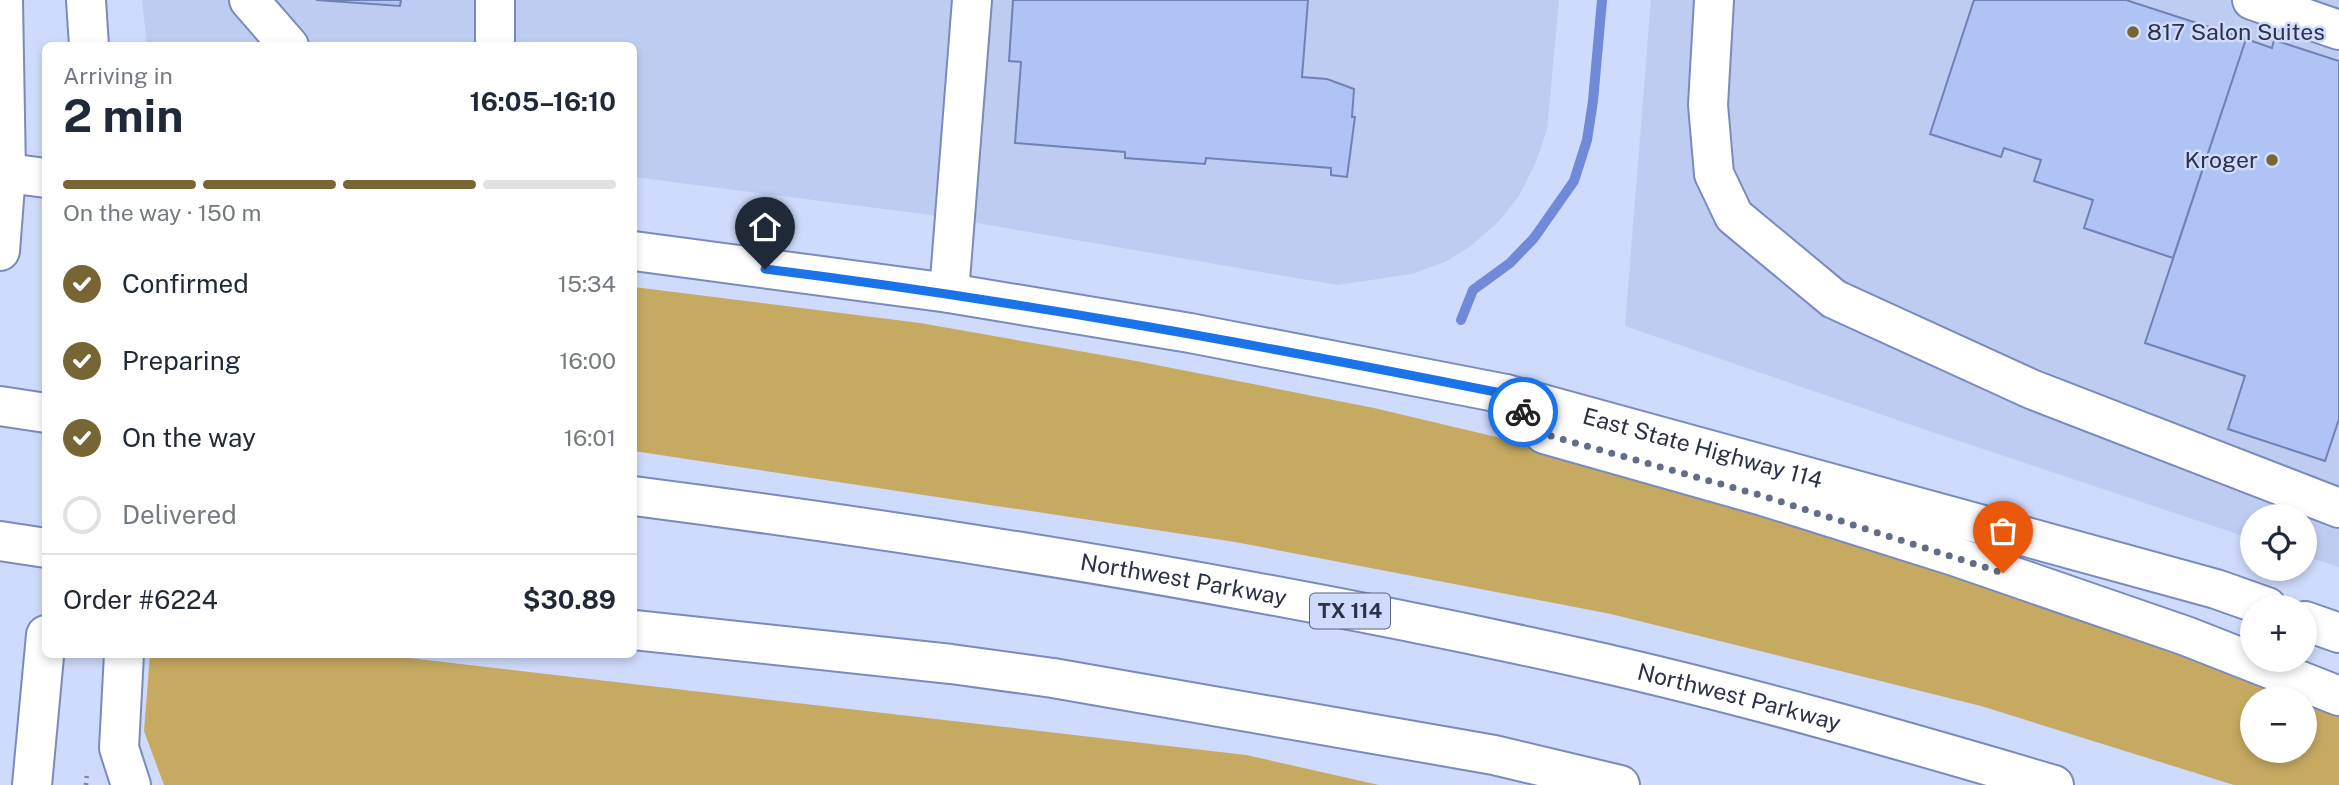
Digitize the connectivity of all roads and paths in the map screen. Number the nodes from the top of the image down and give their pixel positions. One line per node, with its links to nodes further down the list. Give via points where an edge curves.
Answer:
1 (3, 0): 12 (main road)
2 (86, 0): 9 (main road)
3 (249, 0): 10 (main road)
4 (495, 0): 11 (main road)
5 (972, 0): 16 (main road)
6 (1714, 0): 21 (main road, via 1708,105 1714,174 1734,216 1834,299 2031,389)
7 (2252, 0): 8 (main road)
8 (2339, 30)
9 (89, 42)
10 (286, 42)
11 (495, 42)
12 (3, 173): 13 (main road); 14 (main road)
13 (42, 177)
14 (0, 251)
15 (637, 251): 16 (main road, East State Highway 114)
16 (949, 293): 17 (main road, East State Highway 114, via 1190,332)
17 (1506, 394): 24 (main road, East State Highway 114); 30 (main road, via 1544,434 1951,555 2186,636)
18 (0, 406): 19 (main road)
19 (42, 412)
20 (637, 496): 34 (main road, Northwest Parkway / TX 114, via 850,524 1251,590 1616,666 1895,738)
21 (2339, 508)
22 (0, 541): 23 (main road)
23 (42, 547)
24 (2240, 597)
25 (2317, 625): 27 (main road)
26 (637, 630): 33 (main road, via 1053,678 1494,755)
27 (2339, 633)
28 (44, 658): 31 (main road)
29 (124, 658): 32 (main road, via 119,748)
30 (2339, 696)
31 (32, 785)
32 (131, 785)
33 (1620, 785)
34 (2054, 785)

